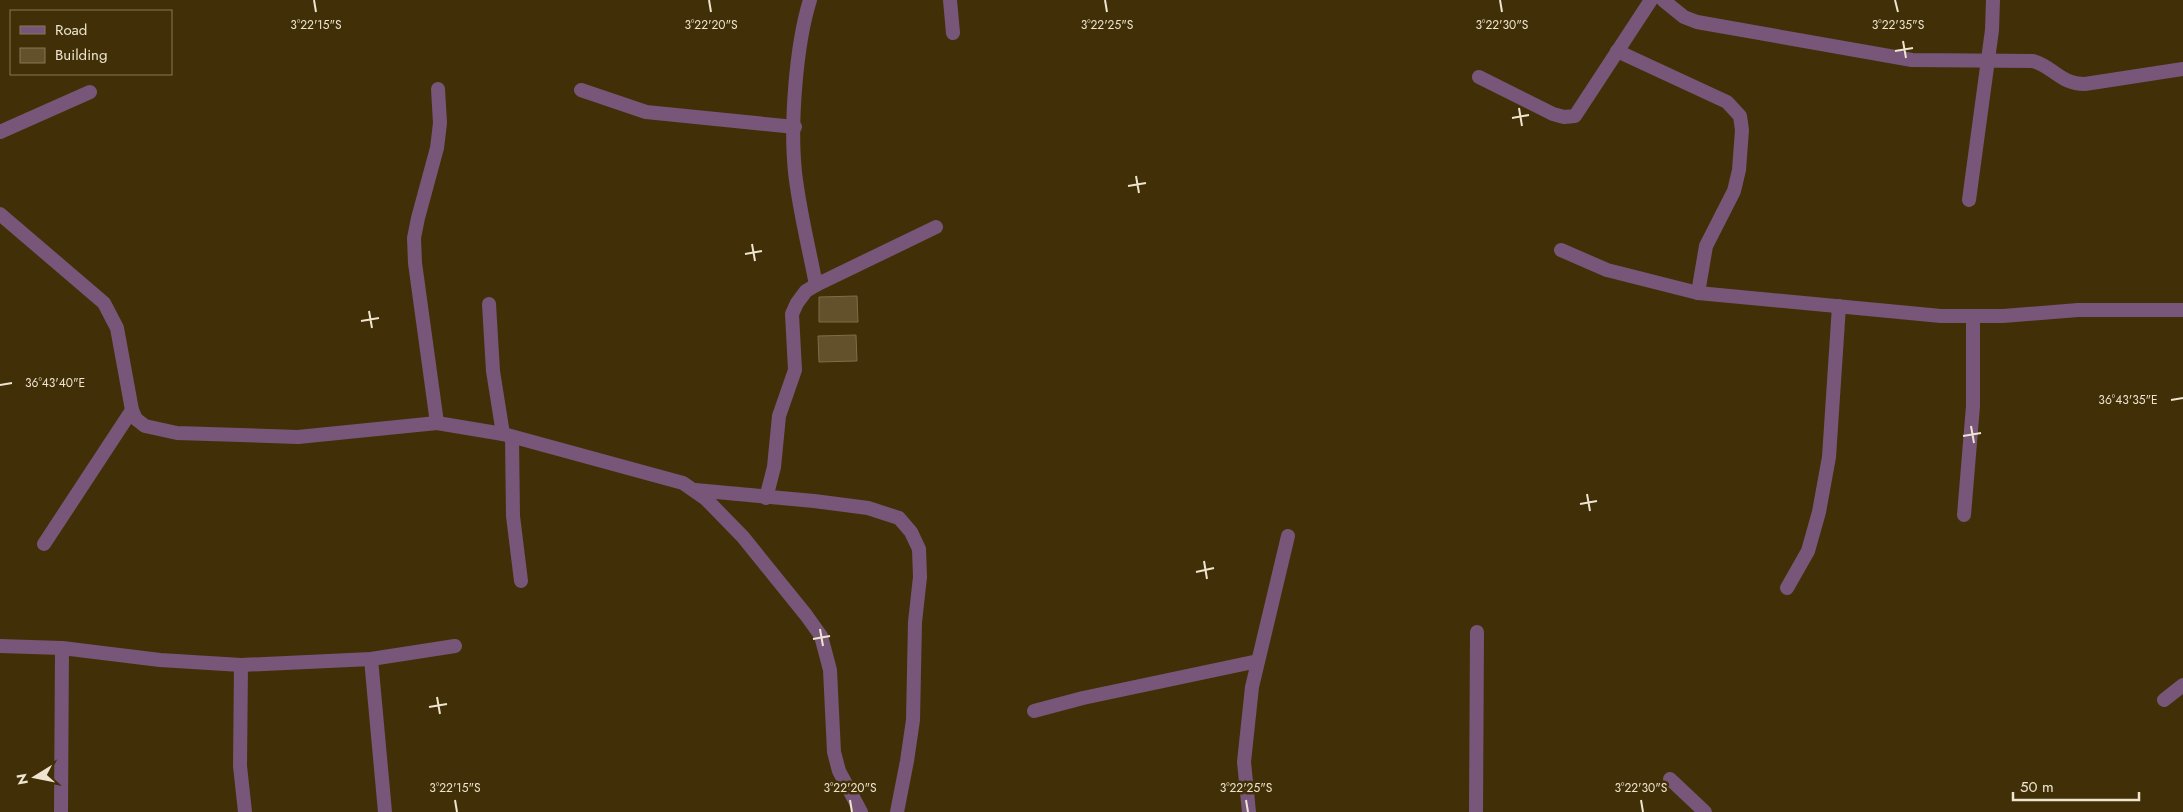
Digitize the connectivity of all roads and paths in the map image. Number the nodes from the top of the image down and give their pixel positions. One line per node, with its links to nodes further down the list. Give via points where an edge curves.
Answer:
1 (810, 0): 14 (street, via 801,36)
2 (950, 0): 6 (street)
3 (1652, 0): 7 (street)
4 (1663, 0): 8 (street, via 1684,17 1715,26 1906,59)
5 (1993, 0): 8 (street)
6 (953, 33)
7 (1617, 51): 10 (street, via 1575,116 1570,118 1553,114); 21 (street, via 1727,102 1740,116 1739,170 1734,191 1706,246)
8 (1987, 59): 9 (street, via 2033,61 2072,84); 16 (street)
9 (2183, 69)
10 (1479, 76)
11 (438, 89): 27 (street, via 440,123 437,148 414,238)
12 (580, 90): 14 (street, via 646,112)
13 (90, 92): 15 (street)
14 (795, 127): 20 (street, via 795,171)
15 (0, 132)
16 (1969, 200)
17 (0, 214): 26 (street, via 104,303 118,334)
18 (936, 227): 20 (street)
19 (1560, 250): 21 (street, via 1607,270)
20 (816, 285): 30 (street, via 806,291 792,314 794,370 779,416 774,467)
21 (1698, 293): 23 (street)
22 (488, 304): 28 (street, via 494,371)
23 (1838, 306): 25 (street); 35 (street, via 1829,457 1808,551)
24 (2183, 310): 25 (street, via 2078,310)
25 (1973, 316): 31 (street, via 1973,406)
26 (132, 410): 27 (street, via 136,419 145,426 177,433 298,437); 33 (street)
27 (437, 423): 28 (street)
28 (508, 436): 29 (street, via 683,483); 34 (street)
29 (694, 490): 30 (street); 50 (street, via 743,537 821,636 830,670 834,752 839,772)
30 (766, 498): 51 (street, via 868,508 899,518 919,549 913,720)
31 (1964, 515)
32 (1288, 536): 41 (street)
33 (44, 544)
34 (521, 581)
35 (1787, 588)
36 (1477, 632): 53 (street)
37 (0, 646): 39 (street)
38 (455, 646): 40 (street)
39 (62, 648): 42 (street, via 160,660); 47 (street)
40 (371, 659): 42 (street); 49 (street)
41 (1258, 661): 45 (street); 52 (street, via 1245,754)
42 (241, 665): 48 (street, via 240,766)
43 (2183, 685): 44 (street)
44 (2164, 700)
45 (1034, 711)
46 (1670, 779): 54 (street)
47 (61, 812)
48 (245, 812)
49 (385, 812)
50 (861, 812)
51 (897, 812)
52 (1249, 812)
53 (1476, 812)
54 (1705, 812)

